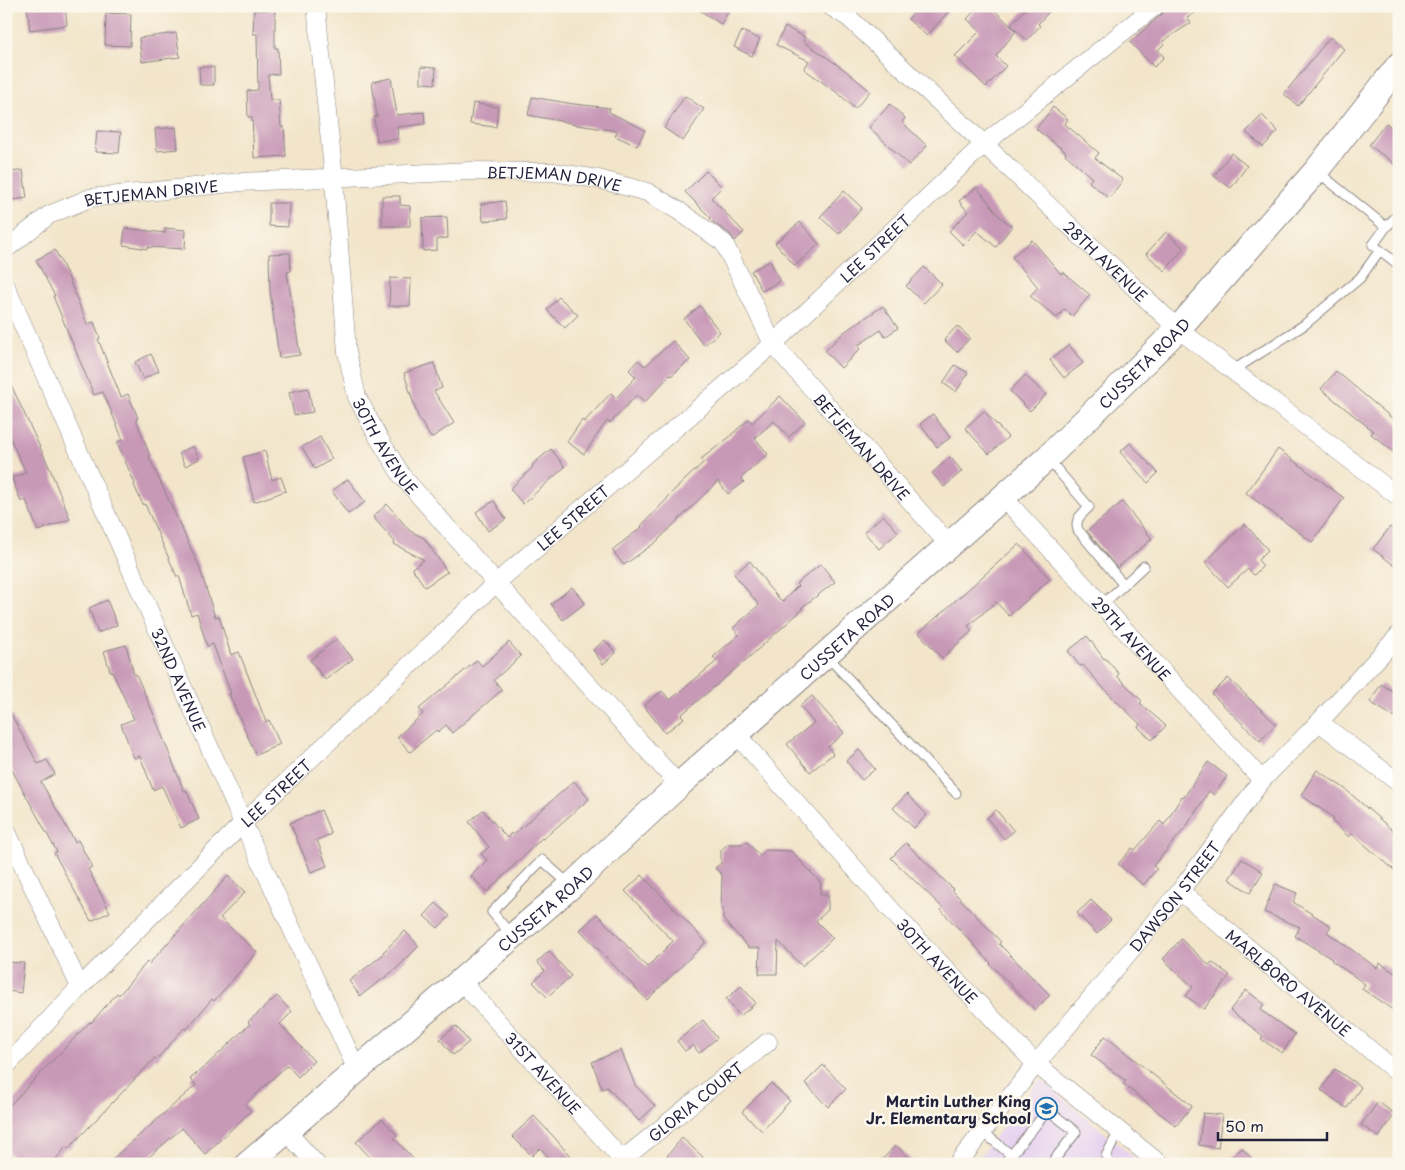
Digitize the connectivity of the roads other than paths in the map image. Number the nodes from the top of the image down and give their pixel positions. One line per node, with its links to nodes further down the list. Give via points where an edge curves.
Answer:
1 (316, 6): 8 (street, 30TH AVENUE)
2 (830, 6): 4 (street, 28TH AVENUE)
3 (1155, 6): 6 (street, LEE STREET)
4 (847, 12): 6 (street, 28TH AVENUE)
5 (1399, 66): 7 (street, CUSSETA ROAD)
6 (984, 144): 15 (street, 28TH AVENUE); 16 (street, LEE STREET)
7 (1316, 171): 10 (lane); 15 (street, CUSSETA ROAD)
8 (334, 179): 11 (street, BETJEMAN DRIVE, via 241,182 90,198 49,214); 16 (street, BETJEMAN DRIVE, via 471,171 554,172 598,178 647,192 724,243); 23 (street, 30TH AVENUE, via 347,352 357,396 402,476)
9 (1399, 214): 10 (lane)
10 (1386, 226): 12 (lane, via 1373,245)
11 (6, 249)
12 (1380, 250): 13 (lane); 17 (lane, via 1360,278 1304,325)
13 (1399, 265)
14 (6, 287): 34 (street, 32ND AVENUE)
15 (1178, 329): 17 (street, 28TH AVENUE); 18 (street, CUSSETA ROAD)
16 (773, 344): 21 (street, BETJEMAN DRIVE); 23 (street, LEE STREET)
17 (1232, 370): 20 (street, 28TH AVENUE)
18 (1047, 458): 19 (street, CUSSETA ROAD); 24 (lane, via 1089,507 1078,518 1078,530)
19 (1003, 497): 21 (street, CUSSETA ROAD); 25 (street, 29TH AVENUE)
20 (1399, 497)
21 (949, 544): 27 (street, CUSSETA ROAD)
22 (1144, 566): 24 (lane)
23 (496, 583): 32 (street, 30TH AVENUE); 34 (street, LEE STREET)
24 (1123, 584): 25 (lane)
25 (1102, 605): 30 (street, 29TH AVENUE)
26 (1399, 635): 28 (street, DAWSON STREET)
27 (825, 654): 29 (street, CUSSETA ROAD); 33 (lane)
28 (1319, 722): 30 (street, DAWSON STREET); 31 (street)
29 (737, 736): 32 (street, CUSSETA ROAD); 43 (street, 30TH AVENUE, via 917,939)
30 (1262, 780): 37 (street, DAWSON STREET)
31 (1399, 783)
32 (679, 785): 36 (street, CUSSETA ROAD)
33 (956, 793)
34 (243, 823): 40 (street, LEE STREET); 44 (street, 32ND AVENUE)
35 (6, 830): 40 (street)
36 (571, 886): 38 (street, CUSSETA ROAD); 38 (lane, via 542,860 492,912)
37 (1180, 891): 43 (street, DAWSON STREET); 45 (street, MARLBORO AVENUE)
38 (512, 936): 39 (street, CUSSETA ROAD)
39 (462, 982): 44 (street, CUSSETA ROAD); 50 (street, 31ST AVENUE)
40 (80, 987): 42 (street, LEE STREET)
41 (768, 1042): 50 (street, GLORIA COURT)
42 (11, 1061)
43 (1036, 1064): 46 (street, 30TH AVENUE); 48 (street, DAWSON STREET)
44 (357, 1070): 47 (street, CUSSETA ROAD)
45 (1399, 1074)
46 (1119, 1131): 56 (lane, via 1106,1156); 57 (street, 30TH AVENUE)
47 (286, 1132): 51 (street, CUSSETA ROAD); 52 (street)
48 (983, 1132): 49 (lane); 53 (street, DAWSON STREET)
49 (1011, 1155): 54 (lane); 55 (lane, via 1048,1110 1076,1132)
50 (624, 1162)
51 (248, 1164)
52 (316, 1164)
53 (958, 1164)
54 (1004, 1164)
55 (1052, 1164)
56 (1109, 1164)
57 (1160, 1164)

